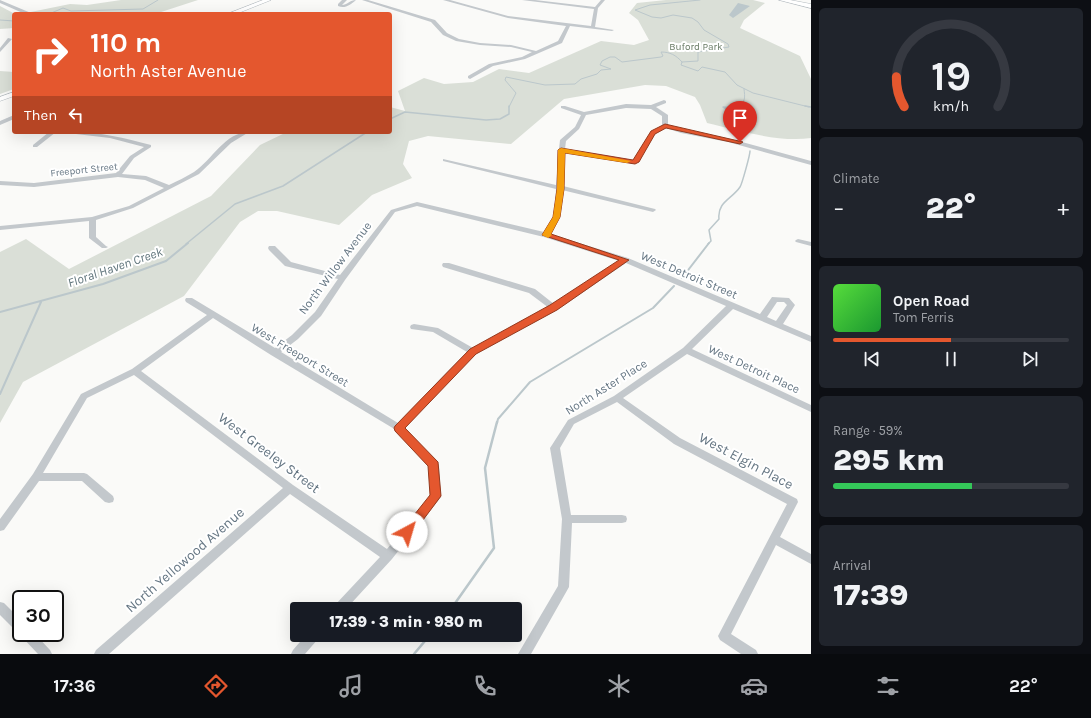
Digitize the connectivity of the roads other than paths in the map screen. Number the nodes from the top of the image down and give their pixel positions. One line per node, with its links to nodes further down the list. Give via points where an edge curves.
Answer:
1 (11, 0): 11 (street)
2 (268, 0): 18 (street)
3 (345, 0): 4 (street, via 339,4 346,6)
4 (354, 0)
5 (364, 0): 13 (street)
6 (388, 0): 13 (street)
7 (445, 0): 20 (street, via 508,17)
8 (524, 0): 12 (street)
9 (603, 0): 15 (street)
10 (782, 0): 14 (street)
11 (2, 1): 17 (street)
12 (548, 1): 15 (street)
13 (378, 4): 16 (street)
14 (811, 6)
15 (596, 8): 21 (street)
16 (398, 10): 19 (street); 26 (street, via 433,21 445,34 458,40 511,46)
17 (25, 12)
18 (235, 12)
19 (392, 13)
20 (569, 24): 21 (street); 26 (street, via 560,42)
21 (593, 27): 22 (street)
22 (612, 30)
23 (0, 39): 24 (street)
24 (12, 39): 25 (street)
25 (0, 51)
26 (536, 52): 27 (street, via 523,58 492,65)
27 (470, 77)
28 (12, 95): 29 (street)
29 (0, 99)
30 (664, 102): 32 (street)
31 (563, 107): 33 (street)
32 (652, 107): 33 (street, via 626,106); 36 (street, via 665,115)
33 (584, 114): 41 (street, via 577,128 563,140)
34 (12, 118): 35 (street)
35 (0, 123)
36 (665, 126): 41 (street, via 653,133 635,162); 43 (street, via 729,140)
37 (51, 134): 40 (street)
38 (93, 134): 44 (street, via 149,146 132,157)
39 (243, 134): 46 (street, via 229,142 197,173)
40 (36, 146)
41 (561, 150): 47 (street)
42 (445, 160): 47 (street)
43 (811, 163)
44 (118, 176): 45 (street, Freeport Street, via 34,185); 46 (street, Freeport Street, via 146,178)
45 (0, 183)
46 (168, 187): 50 (street, via 132,207)
47 (560, 189): 49 (street); 52 (street, via 557,217)
48 (417, 204): 52 (street, West Detroit Street); 59 (street, North Willow Avenue, via 392,211)
49 (653, 210)
50 (93, 219): 51 (street); 55 (street, via 92,238)
51 (0, 228)
52 (546, 235): 57 (street, West Detroit Street)
53 (798, 241): 54 (street)
54 (811, 244)
55 (104, 247)
56 (272, 248): 59 (street, via 288,264)
57 (625, 260): 61 (street, West Detroit Street); 62 (street)
58 (446, 265): 62 (street, via 532,291)
59 (342, 278): 70 (street, North Willow Avenue, via 318,314 295,338)
60 (189, 300): 63 (street, West Freeport Street)
61 (731, 306): 64 (street, West Detroit Street); 68 (street, North Aster Place)
62 (554, 308): 69 (street)
63 (212, 315): 70 (street, West Freeport Street); 71 (street)
64 (762, 318): 65 (street, West Detroit Street); 65 (street, via 775,299 786,300 791,305)
65 (778, 324): 67 (street, West Detroit Street)
66 (414, 327): 69 (street, via 434,330)
67 (811, 339)
68 (686, 350): 72 (street, North Aster Place); 73 (street, West Detroit Place)
69 (473, 352): 74 (street)
70 (274, 353): 74 (street, West Freeport Street)
71 (135, 371): 75 (street, via 84,396); 76 (street, West Greeley Street)
72 (617, 398): 78 (street, North Aster Place, via 571,422 555,448); 81 (street, West Elgin Place, via 678,440 793,502)
73 (811, 409)
74 (399, 428): 82 (street, West Freeport Street, via 434,465 436,496)
75 (36, 477): 77 (street, via 84,477); 80 (street)
76 (290, 488): 82 (street, West Greeley Street); 90 (street, North Yellowood Avenue)
77 (109, 499)
78 (567, 519): 79 (street); 92 (street, North Aster Place, via 563,587)
79 (622, 519)
80 (0, 527)
81 (774, 539): 83 (street); 93 (street, via 724,636)
82 (388, 556): 84 (street, West Freeport Street)
83 (811, 559)
84 (345, 602)
85 (0, 607): 86 (street)
86 (12, 619)
87 (35, 642): 89 (street)
88 (308, 642): 91 (street)
89 (46, 654)
90 (100, 654)
91 (297, 654)
92 (524, 654)
93 (752, 654)

